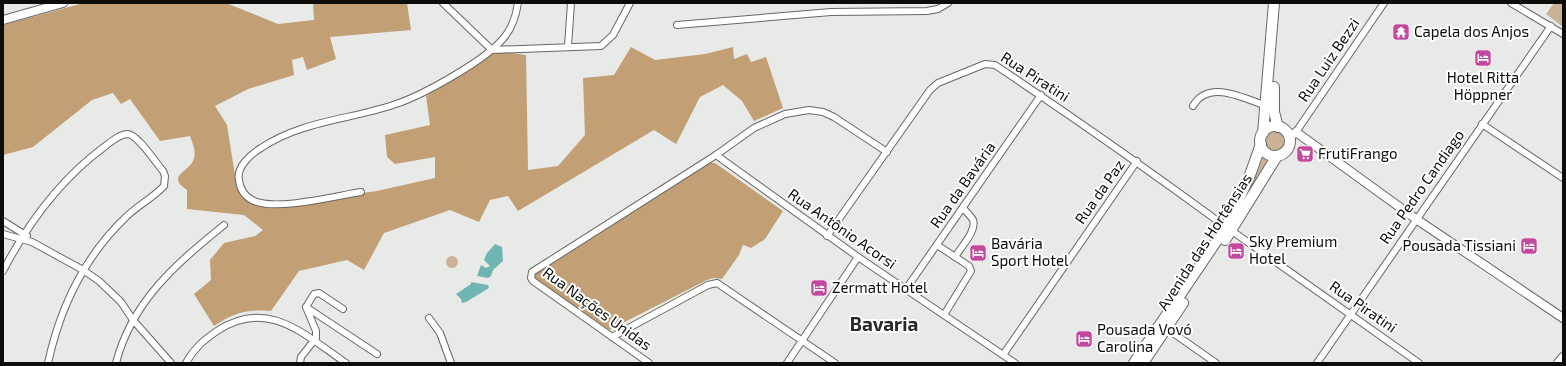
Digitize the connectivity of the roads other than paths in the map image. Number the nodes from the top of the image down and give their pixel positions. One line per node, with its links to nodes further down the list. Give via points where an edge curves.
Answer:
1 (62, 3): 11 (street)
2 (443, 3): 16 (street)
3 (518, 3): 16 (street, via 512,24)
4 (571, 3): 15 (street)
5 (630, 3): 15 (street, via 607,42 601,46)
6 (948, 3): 12 (street, via 938,9 927,11 831,12)
7 (1274, 3): 19 (main road)
8 (1281, 3): 21 (main road, via 1273,97)
9 (1384, 3): 23 (street, Rua Luiz Bezzi)
10 (1511, 3): 13 (street)
11 (3, 20)
12 (677, 25)
13 (1551, 26): 14 (street); 20 (street, Rua Pedro Candiago)
14 (1563, 34)
15 (568, 46): 16 (street)
16 (492, 50): 30 (street, via 418,95 395,105 310,125 288,133 250,157 241,166 238,175 240,188 247,197 254,202 267,204 285,204)
17 (1041, 95): 25 (street, Rua Piratini, via 995,65 985,64 938,83 930,90); 28 (street, Rua Piratini); 31 (street, Rua da Bavária)
18 (1193, 106): 19 (street, via 1204,94 1212,92 1235,95)
19 (1266, 106): 22 (main road)
20 (1482, 124): 29 (street); 32 (street, Rua Pedro Candiago)
21 (1278, 127): 22 (main road, via 1269,128); 23 (main road)
22 (1263, 133): 24 (main road)
23 (1293, 135): 27 (main road, via 1288,150); 32 (street)
24 (1260, 144): 27 (main road, via 1265,152); 35 (main road, Avenida das Hortênsias)
25 (887, 152): 26 (street, via 834,117 809,110 785,114 770,120); 38 (street, Rua Piratini)
26 (716, 155): 38 (street, Rua Antônio Acorsi); 55 (street, Rua Nações Unidas, via 534,270 531,275 533,280)
27 (1277, 156): 35 (main road, Avenida das Hortênsias)
28 (1137, 161): 35 (street, Rua Piratini); 59 (street, Rua da Paz)
29 (1563, 178)
30 (361, 192)
31 (963, 208): 41 (street, Rua da Bavária); 43 (street, via 972,219 972,231)
32 (1416, 219): 49 (street, Rua Pedro Candiago); 52 (street)
33 (3, 220): 36 (street)
34 (224, 225): 53 (street, via 166,275)
35 (1229, 229): 49 (street, Rua Piratini); 54 (main road, Avenida das Hortênsias); 72 (main road, Avenida das Hortênsias)
36 (24, 233): 39 (street); 40 (street); 44 (street, via 69,177 91,157 116,138 124,135 133,136 163,171 166,176 164,186 128,215)
37 (3, 234): 39 (street)
38 (827, 236): 42 (street, Rua Antônio Acorsi)
39 (20, 239): 40 (street); 45 (street)
40 (32, 242): 44 (street)
41 (937, 245): 43 (street); 46 (street, Rua da Bavária)
42 (858, 257): 46 (street, Rua Antônio Acorsi); 56 (street)
43 (954, 257): 50 (street, via 968,266 970,274)
44 (83, 270): 53 (street, via 100,281 121,302); 62 (street, via 60,321)
45 (3, 271)
46 (906, 289): 50 (street, Rua Antônio Acorsi)
47 (306, 307): 48 (street, via 314,294 319,293); 57 (street, via 317,335); 58 (street)
48 (344, 309)
49 (1350, 314): 75 (street, Rua Pedro Candiago); 76 (street, Rua Piratini)
50 (944, 316): 59 (street, Rua Antônio Acorsi)
51 (429, 318): 68 (street, via 444,340)
52 (1563, 318)
53 (133, 320): 63 (street); 64 (street)
54 (1166, 328): 73 (main road, Avenida das Hortênsias); 74 (street)
55 (612, 337): 56 (street, via 713,283 721,284); 61 (street, Rua Nações Unidas)
56 (803, 340): 69 (street); 70 (street)
57 (314, 341): 65 (street, via 283,322 258,317 245,318 232,322 205,339 192,352); 66 (street, via 301,357); 67 (street)
58 (377, 354)
59 (1003, 355): 71 (street, Rua Antônio Acorsi)
60 (1563, 357): 77 (street)
61 (646, 362)
62 (48, 363)
63 (116, 363)
64 (171, 363)
65 (186, 363)
66 (300, 363)
67 (346, 363)
68 (451, 363)
69 (787, 363)
70 (835, 363)
71 (1015, 363)
72 (1134, 363)
73 (1143, 363)
74 (1216, 363)
75 (1317, 363)
76 (1419, 363)
77 (1558, 363)

